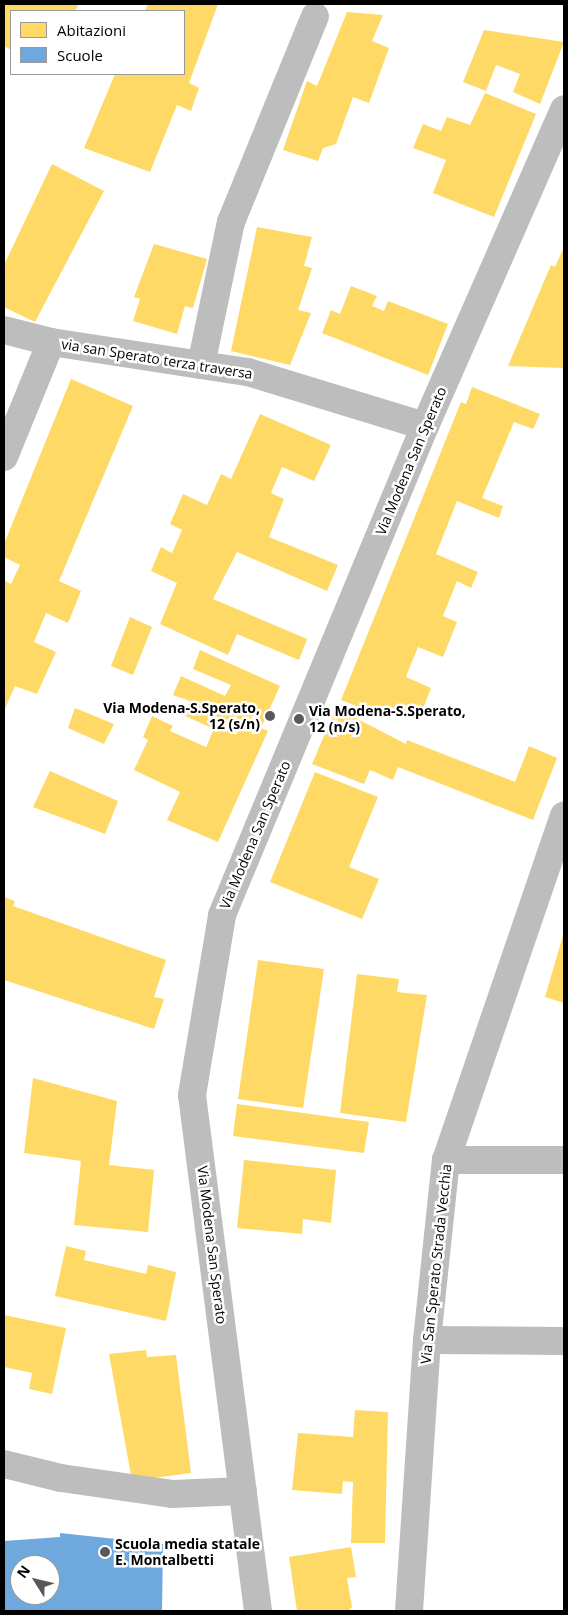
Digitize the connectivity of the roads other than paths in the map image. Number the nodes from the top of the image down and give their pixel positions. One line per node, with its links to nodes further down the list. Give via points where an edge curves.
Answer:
1 (315, 16): 5 (street, via 231,222)
2 (564, 109): 6 (street, Via Modena San Sperato)
3 (4, 330): 4 (street, via san Sperato terza traversa)
4 (51, 342): 5 (street, via san Sperato terza traversa); 7 (street)
5 (201, 365): 6 (street, via san Sperato terza traversa, via 248,372)
6 (425, 426): 15 (street, Via Modena San Sperato, via 220,925 192,1095)
7 (4, 457)
8 (564, 816): 9 (street, Via San Sperato Strada Vecchia)
9 (560, 842): 10 (street, Via San Sperato Strada Vecchia)
10 (446, 1160): 11 (street); 12 (street, Via San Sperato Strada Vecchia)
11 (564, 1160)
12 (427, 1340): 13 (street); 17 (street, Via San Sperato Strada Vecchia)
13 (564, 1341)
14 (4, 1464): 15 (street, via 61,1478 172,1494)
15 (243, 1491): 16 (street, Via Modena San Sperato)
16 (258, 1611)
17 (409, 1611)

